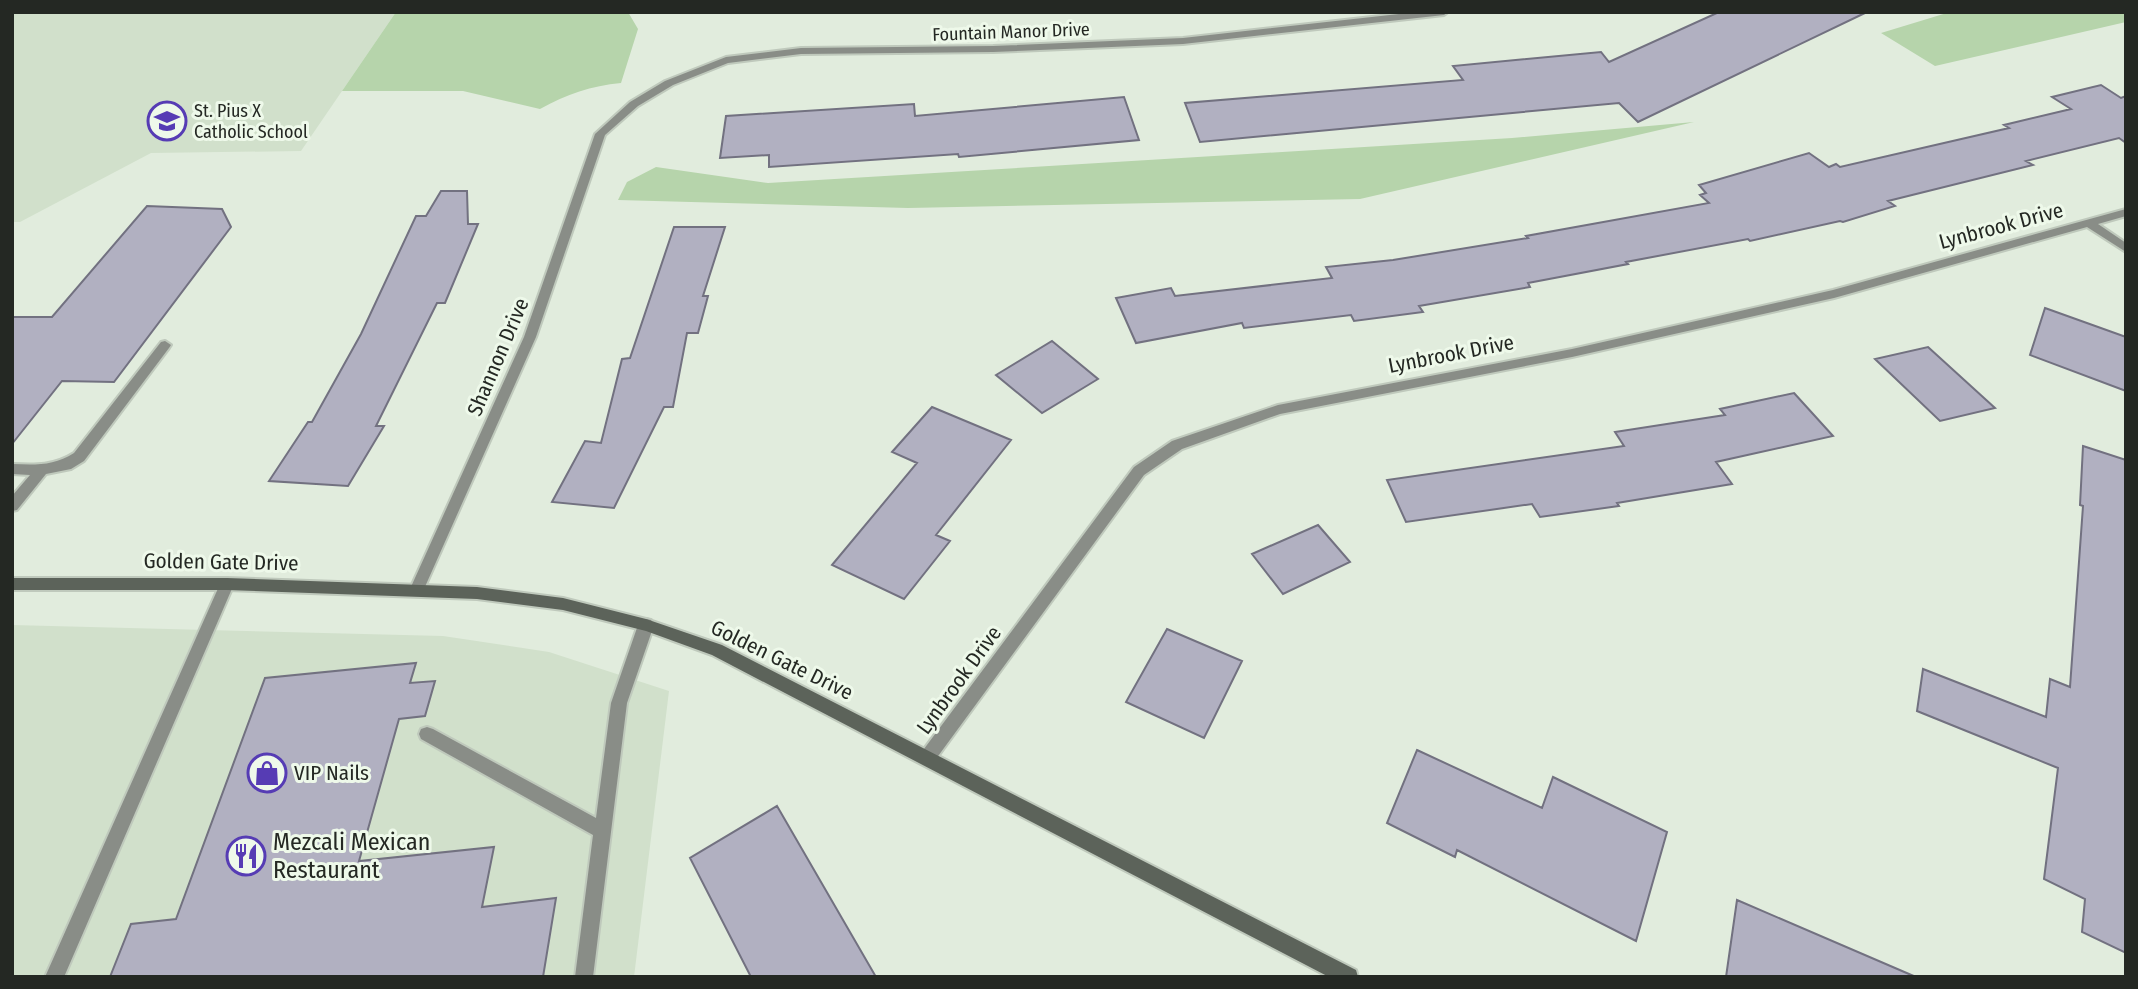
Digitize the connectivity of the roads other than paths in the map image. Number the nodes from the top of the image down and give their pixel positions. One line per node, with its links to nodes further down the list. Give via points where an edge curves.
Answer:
1 (1444, 12): 2 (street, Fountain Manor Drive, via 1183,41 801,51 726,60 669,83 634,104)
2 (600, 134): 12 (street, Shannon Drive, via 530,337)
3 (2126, 212): 4 (street, Lynbrook Drive)
4 (2089, 223): 5 (street); 15 (street, Lynbrook Drive, via 1834,294 1572,353 1278,410 1177,445 1139,471)
5 (2126, 248)
6 (165, 345): 8 (street, via 79,457)
7 (12, 469): 8 (street)
8 (42, 470): 9 (street)
9 (12, 506)
10 (12, 584): 11 (street, Golden Gate Drive)
11 (226, 584): 12 (street, Golden Gate Drive); 17 (street)
12 (417, 589): 13 (street, Golden Gate Drive, via 563,604)
13 (646, 625): 15 (street, Golden Gate Drive, via 718,650); 16 (street, via 618,703)
14 (427, 734): 16 (street)
15 (928, 758): 19 (street, Golden Gate Drive)
16 (603, 831): 18 (street)
17 (54, 977)
18 (584, 977)
19 (1349, 977)

